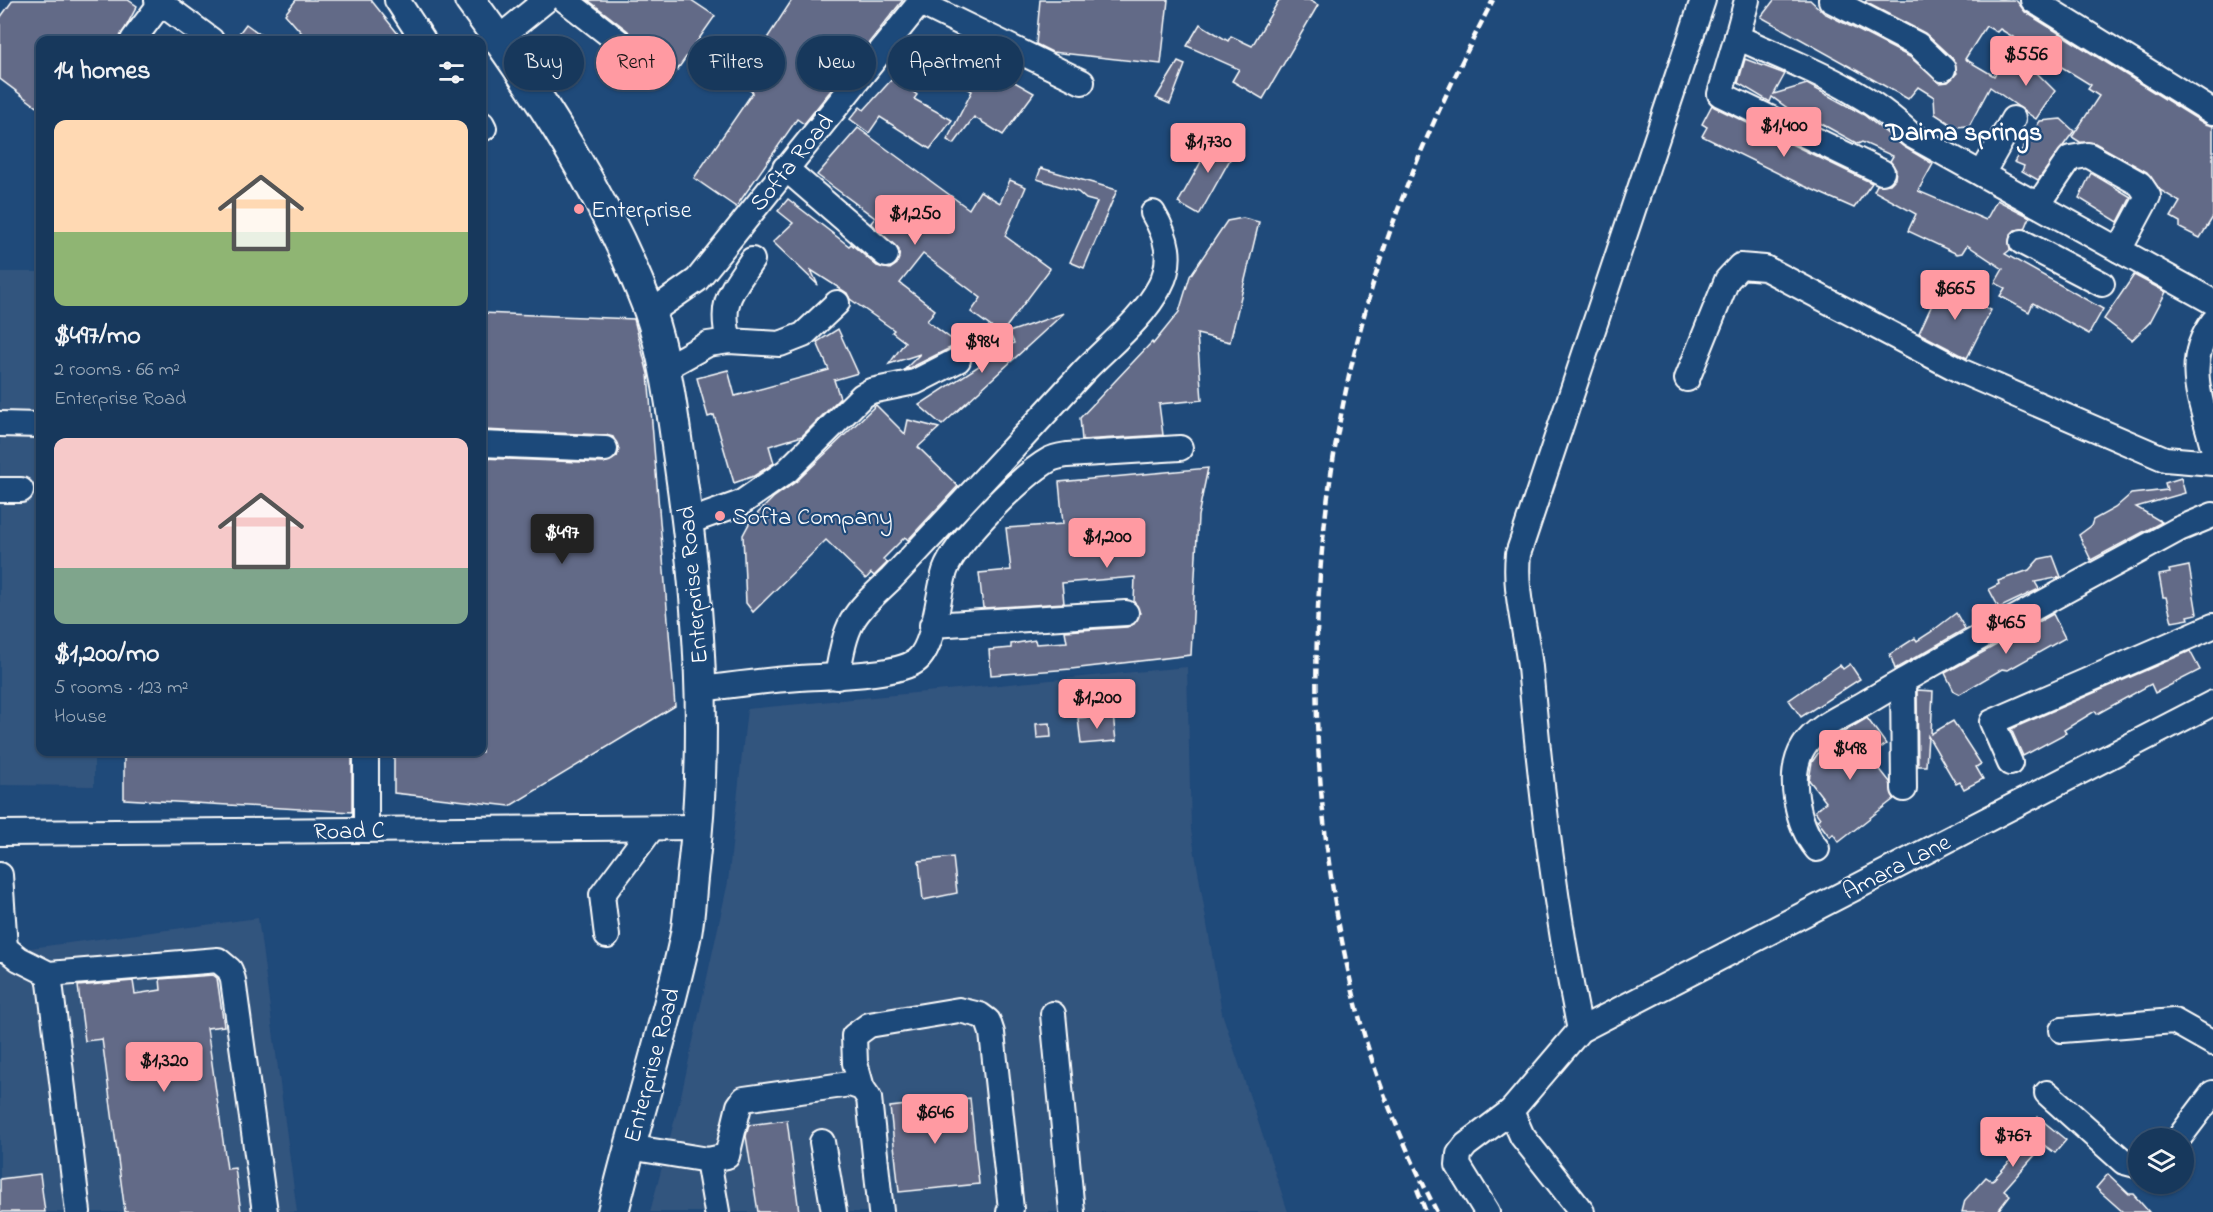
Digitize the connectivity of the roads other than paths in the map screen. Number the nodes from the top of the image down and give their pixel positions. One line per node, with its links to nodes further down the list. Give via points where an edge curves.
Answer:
1 (397, 0): 13 (street)
2 (470, 0): 14 (main road, Enterprise Road)
3 (546, 0): 14 (street)
4 (565, 0): 15 (street)
5 (1703, 0): 70 (street, via 1518,554 1516,575 1528,648 1552,874)
6 (1747, 0): 16 (street)
7 (1831, 0): 17 (street, via 1918,45)
8 (2033, 0): 19 (street)
9 (921, 1): 18 (street); 21 (street, Softa Road)
10 (159, 2): 11 (street); 12 (street)
11 (136, 36)
12 (206, 36)
13 (420, 36)
14 (489, 36): 35 (main road, Enterprise Road, via 529,80 574,153 621,244)
15 (611, 36)
16 (1737, 37): 22 (street, via 1720,94); 23 (street, via 1858,93 1887,111 1911,135)
17 (1943, 69)
18 (1082, 82)
19 (2213, 112)
20 (2013, 119): 23 (street)
21 (785, 168): 29 (street); 35 (street, Softa Road, via 697,279)
22 (1882, 172)
23 (1982, 174): 24 (street)
24 (2038, 205): 26 (street); 28 (street, via 2070,158 2088,155 2140,184 2148,196)
25 (1153, 213): 53 (street, via 1165,233 1168,250 1160,286 1132,324 857,610 846,632)
26 (2089, 233): 28 (street); 31 (street)
27 (2022, 242): 31 (street)
28 (2120, 250): 33 (street)
29 (886, 255)
30 (752, 260): 37 (street, via 727,297 725,324)
31 (2067, 264): 32 (street)
32 (2102, 284)
33 (2213, 302)
34 (837, 303): 37 (street, via 803,334 780,344)
35 (650, 313): 39 (main road, Enterprise Road)
36 (2213, 322): 44 (street, via 2199,343 2195,371)
37 (729, 341): 39 (street, via 708,344)
38 (958, 360): 49 (street, via 915,382 862,396 786,471 741,503)
39 (663, 369): 49 (main road, Enterprise Road)
40 (1687, 379): 47 (street, via 1727,280 1740,266 1765,268 1945,363 2006,390 2165,459)
41 (0, 424): 42 (street)
42 (36, 425)
43 (486, 444): 46 (street)
44 (2213, 447)
45 (1180, 448): 51 (street, via 1067,455 1052,458 1036,468 962,539 945,571)
46 (605, 449)
47 (2213, 463)
48 (2213, 515): 54 (street, via 2179,529)
49 (688, 522): 55 (main road, Enterprise Road)
50 (1126, 613): 51 (street)
51 (932, 625): 53 (street, via 918,660 906,666)
52 (2213, 626): 58 (street, via 1992,722)
53 (837, 677): 55 (street)
54 (1903, 681): 59 (street); 64 (street, via 1811,736 1803,747 1795,777 1800,813)
55 (701, 689): 60 (main road, Enterprise Road)
56 (2213, 703): 70 (street, Amara Lane)
57 (366, 756): 62 (street)
58 (2010, 763)
59 (1904, 789)
60 (698, 827): 61 (street, Road C); 79 (main road, Enterprise Road, via 685,937)
61 (652, 828): 62 (street, Road C); 66 (street, via 602,895)
62 (366, 830): 63 (street, Road C)
63 (0, 833)
64 (1817, 849)
65 (0, 875): 67 (street)
66 (607, 936)
67 (3, 949): 68 (street)
68 (49, 974): 82 (street); 83 (street, via 218,960 230,970)
69 (1053, 1014): 89 (street)
70 (1580, 1030): 76 (street)
71 (2062, 1030): 72 (street, via 2174,1021)
72 (2213, 1043)
73 (862, 1088): 80 (street, via 850,1084 744,1099 727,1156); 87 (street, via 868,1098); 88 (street, via 854,1036 868,1025 959,1010 981,1015 992,1033)
74 (2047, 1093): 81 (street)
75 (2213, 1093): 77 (street)
76 (1511, 1111): 90 (street, via 1459,1154 1458,1165); 91 (street, via 1522,1136)
77 (2187, 1128)
78 (822, 1142): 86 (street)
79 (629, 1147): 80 (street); 84 (main road, Enterprise Road)
80 (708, 1160): 85 (street)
81 (2128, 1163)
82 (78, 1212)
83 (265, 1212)
84 (613, 1212)
85 (717, 1212)
86 (834, 1212)
87 (881, 1212)
88 (1009, 1212)
89 (1072, 1212)
90 (1487, 1212)
91 (1582, 1212)

